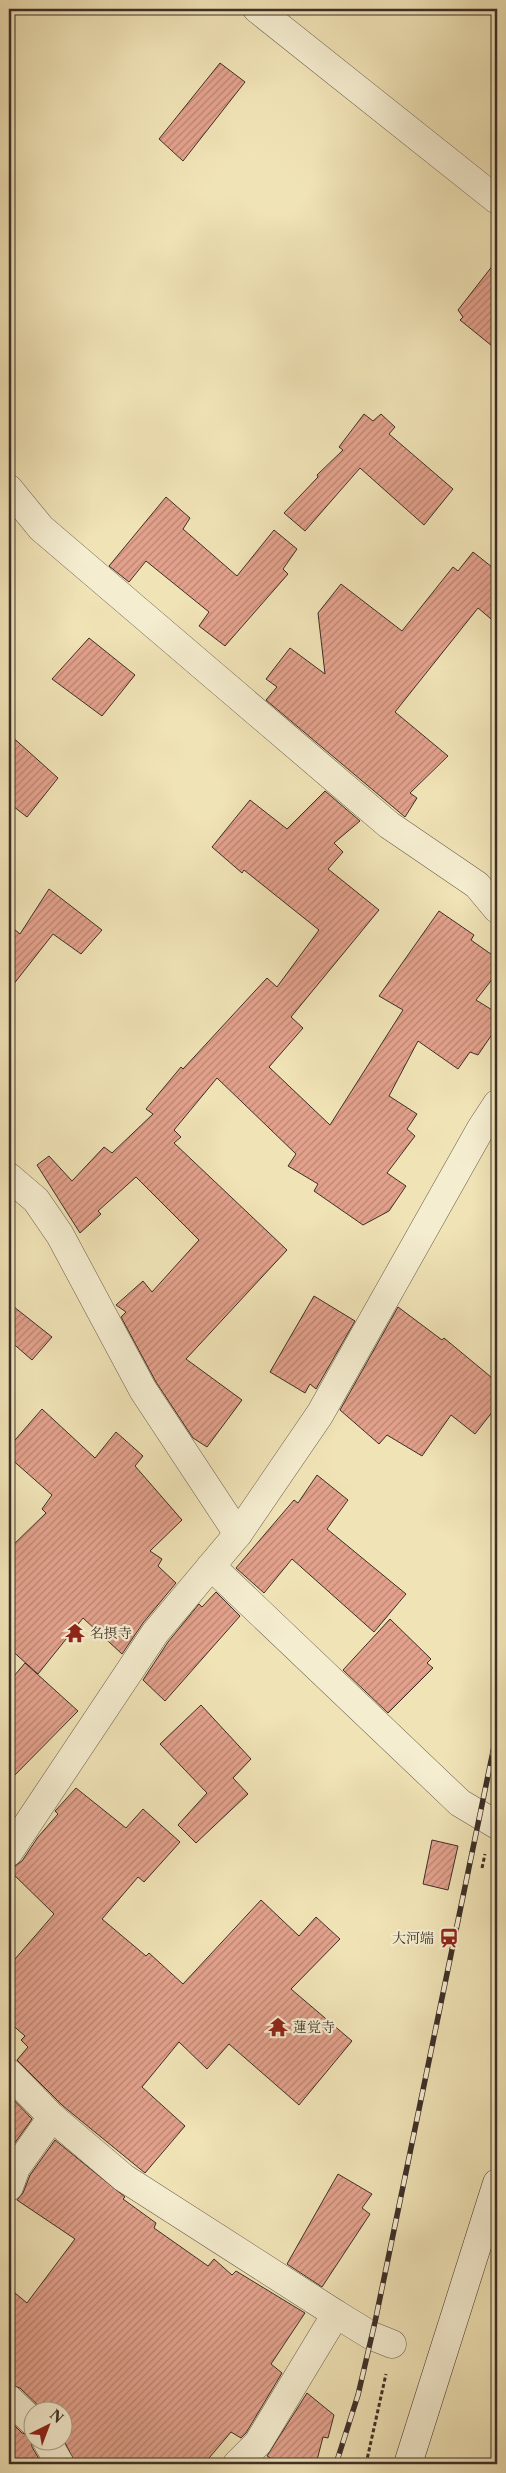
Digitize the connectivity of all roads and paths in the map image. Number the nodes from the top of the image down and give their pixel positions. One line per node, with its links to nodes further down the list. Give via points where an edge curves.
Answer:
1 (257, 9): 2 (street)
2 (497, 200)
3 (9, 489): 4 (street, via 41,528 64,548 389,825 477,885)
4 (497, 909)
5 (497, 1104): 7 (street, via 320,1414)
6 (9, 1177): 7 (street, via 36,1200 60,1235 143,1390)
7 (238, 1534): 8 (street)
8 (211, 1566): 9 (street, via 460,1803); 10 (street, via 154,1633)
9 (497, 1825)
10 (9, 1852)
11 (9, 2073): 12 (street)
12 (52, 2117): 14 (street, via 16,2168); 15 (street, via 124,2178)
13 (497, 2183): 23 (street)
14 (9, 2187)
15 (336, 2314): 16 (street); 21 (street, via 258,2443)
16 (392, 2344): 22 (path)
17 (9, 2399): 18 (street)
18 (22, 2411)
19 (52, 2450): 20 (street)
20 (60, 2464)
21 (237, 2464)
22 (366, 2464)
23 (408, 2464)

